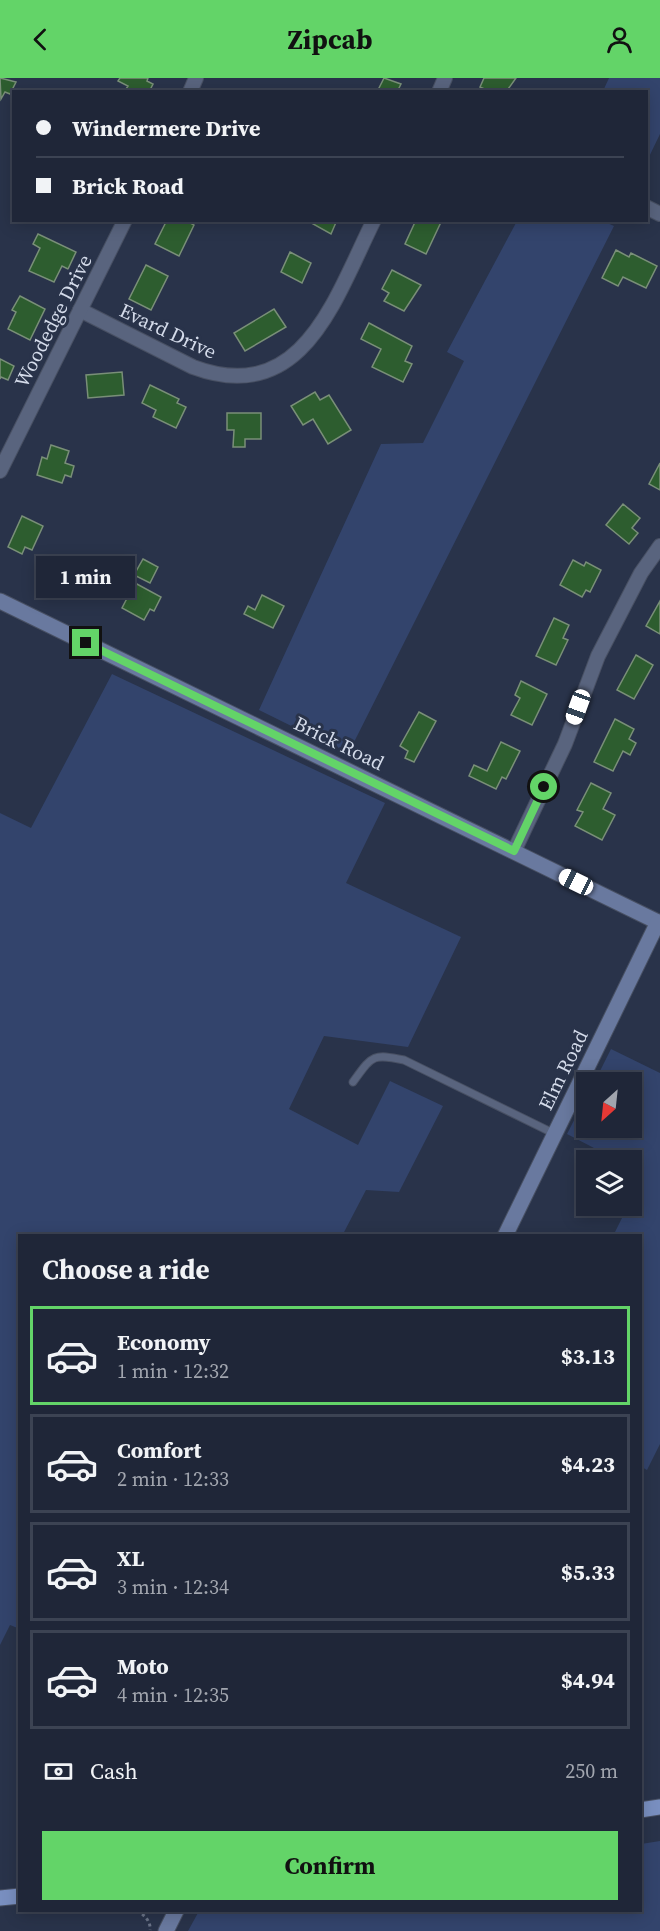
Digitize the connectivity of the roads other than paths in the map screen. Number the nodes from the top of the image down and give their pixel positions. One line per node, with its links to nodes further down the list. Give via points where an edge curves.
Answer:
1 (124, 222): 3 (street, Woodedge Drive)
2 (373, 222): 3 (street, Evard Drive, via 318,331 302,350 270,370 250,376 212,374 193,368)
3 (80, 310): 4 (street, Woodedge Drive)
4 (0, 471)
5 (660, 546): 7 (street, via 641,573 598,656 565,744)
6 (0, 601): 7 (street, Brick Road)
7 (514, 851): 8 (street, Brick Road)
8 (659, 923): 10 (street, Elm Road)
9 (352, 1082): 10 (lane, via 371,1059 380,1055 404,1060)
10 (555, 1134): 11 (street, Elm Road)
11 (506, 1234)
12 (660, 1807): 13 (main road)
13 (642, 1810)
14 (18, 1896): 15 (main road)
15 (0, 1898)
16 (176, 1912): 17 (street)
17 (166, 1931)

